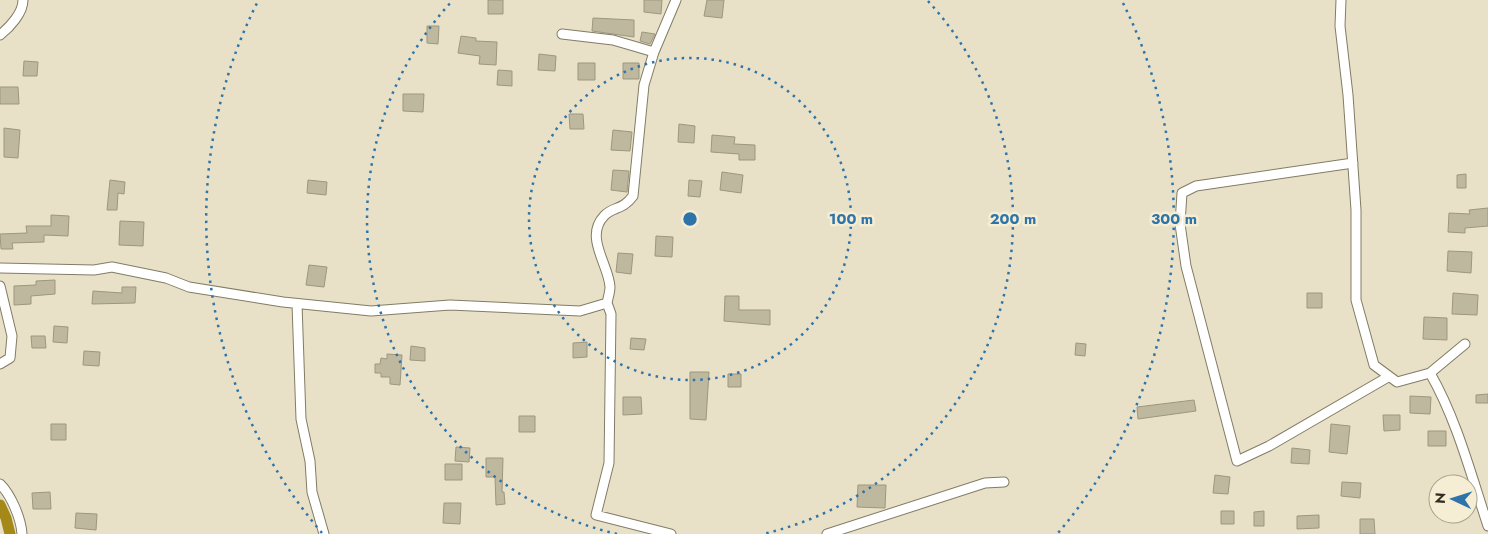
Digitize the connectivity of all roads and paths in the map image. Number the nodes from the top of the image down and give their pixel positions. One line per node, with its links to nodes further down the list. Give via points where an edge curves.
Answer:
1 (23, 0): 5 (street, via 23,6)
2 (676, 0): 6 (street)
3 (1341, 0): 7 (street, via 1340,26)
4 (562, 34): 6 (street, via 613,40)
5 (0, 35)
6 (654, 52): 10 (street, via 644,85 633,196 626,206 604,216 598,229 597,246 610,288)
7 (1353, 163): 15 (street, via 1356,300 1374,365); 15 (street, via 1196,186 1182,193 1180,224 1186,266 1237,461)
8 (0, 268): 11 (street, via 112,268 166,278 189,287)
9 (0, 286): 13 (street, via 12,336 10,358)
10 (607, 303): 11 (street, via 580,312 450,305 371,311); 21 (street, via 611,314 609,463 596,515)
11 (297, 304): 20 (street, via 301,419 310,461 312,492)
12 (1465, 344): 14 (street)
13 (0, 364)
14 (1430, 373): 15 (street, via 1397,382); 18 (street, via 1453,422)
15 (1388, 377)
16 (1004, 482): 22 (street, via 985,483)
17 (0, 484): 19 (street, via 22,524)
18 (1488, 526)
19 (22, 534)
20 (324, 534)
21 (671, 534)
22 (828, 534)

